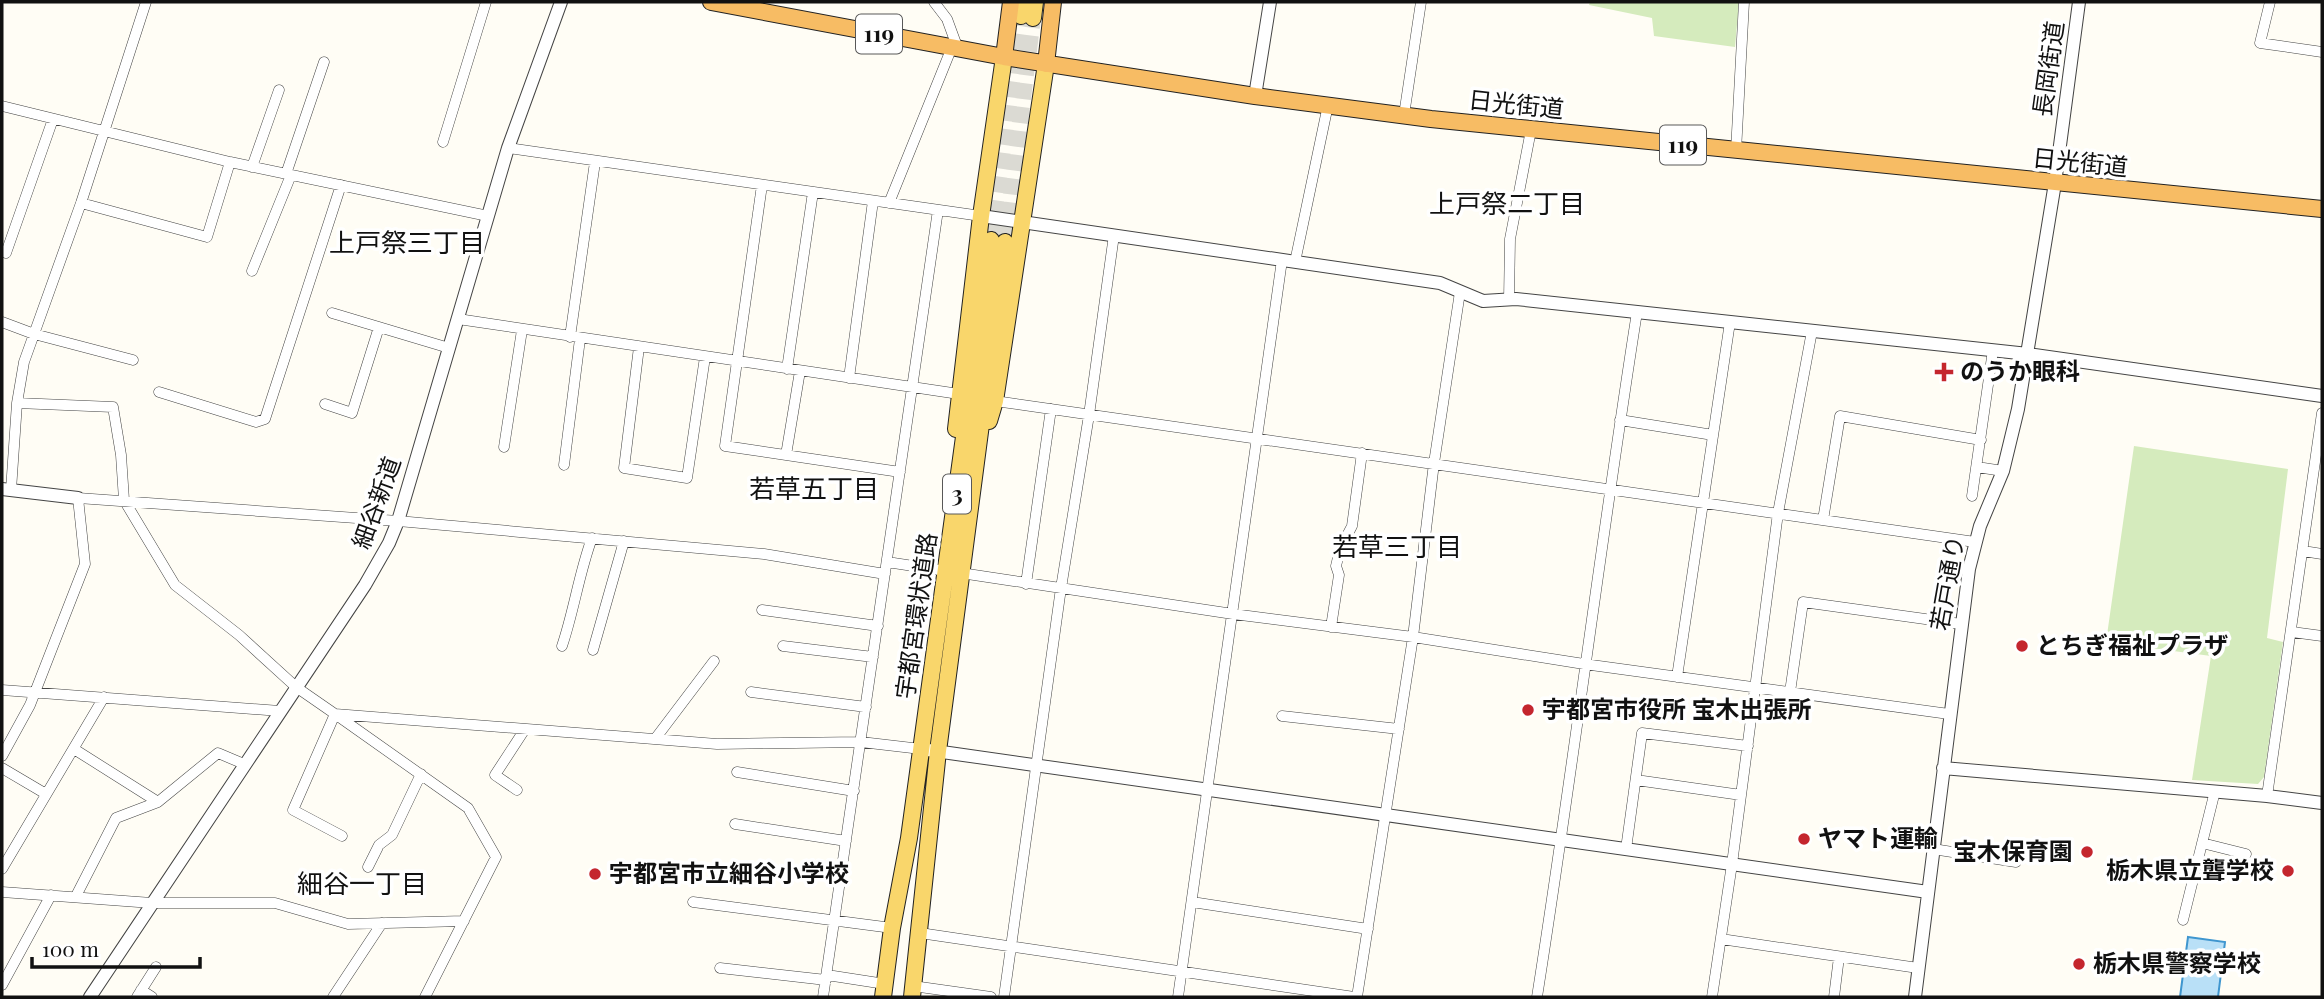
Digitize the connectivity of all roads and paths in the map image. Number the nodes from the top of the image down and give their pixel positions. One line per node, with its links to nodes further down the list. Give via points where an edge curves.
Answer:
1 (146, 2): 25 (street)
2 (486, 2): 26 (street)
3 (561, 2): 27 (street, 細谷新道)
4 (711, 2): 13 (highway, 日光街道 / 119)
5 (934, 2): 13 (street, via 947,19)
6 (1011, 2): 15 (highway)
7 (1053, 2): 17 (highway)
8 (1270, 2): 19 (street)
9 (1421, 2): 22 (street)
10 (1744, 2): 28 (street)
11 (2079, 2): 33 (street, 長岡街道)
12 (2270, 2): 14 (street, via 2260,43)
13 (955, 48): 15 (highway, 日光街道 / 119); 39 (street)
14 (2322, 52)
15 (1004, 57): 17 (highway, 日光街道 / 119); 43 (main road, 3)
16 (324, 62): 32 (street)
17 (1046, 64): 19 (highway, 日光街道 / 119); 44 (main road, 3)
18 (279, 90): 31 (street)
19 (1255, 96): 20 (highway, 日光街道 / 119)
20 (1328, 105): 22 (highway, 日光街道 / 119); 47 (street)
21 (2, 106): 23 (street)
22 (1404, 115): 24 (highway, 日光街道 / 119)
23 (53, 119): 25 (street); 46 (street)
24 (1531, 130): 28 (highway, 日光街道 / 119); 50 (street, via 1510,239)
25 (102, 132): 29 (street); 38 (street)
26 (443, 142)
27 (508, 148): 30 (street); 42 (street, 細谷新道)
28 (1736, 151): 33 (highway, 日光街道 / 119)
29 (230, 162): 31 (street); 38 (street, via 206,237)
30 (595, 162): 34 (street); 60 (street)
31 (252, 167): 32 (street)
32 (288, 174): 35 (street); 48 (street)
33 (2055, 183): 40 (highway, 日光街道 / 119); 64 (street, 若戸通り)
34 (762, 185): 36 (street); 67 (street)
35 (341, 186): 42 (street); 72 (street, via 265,419 256,422)
36 (813, 192): 37 (street); 68 (street)
37 (873, 201): 39 (street); 70 (street)
38 (81, 203): 59 (street)
39 (889, 203): 41 (street)
40 (2322, 209)
41 (938, 210): 43 (street); 71 (street)
42 (488, 216): 53 (street, 細谷新道)
43 (981, 216): 44 (street); 73 (main road, 3)
44 (1023, 221): 45 (street); 75 (main road, 3)
45 (1114, 235): 47 (street); 80 (street)
46 (6, 253)
47 (1288, 261): 49 (street, via 1440,283); 83 (street)
48 (252, 271)
49 (1460, 292): 50 (street, via 1483,301); 89 (street)
50 (1509, 300): 51 (street)
51 (1637, 312): 55 (street); 81 (street)
52 (332, 313): 56 (street)
53 (458, 319): 57 (street); 61 (street, 細谷新道)
54 (2, 322): 59 (street)
55 (1730, 322): 58 (street); 82 (street)
56 (379, 327): 61 (street); 77 (street, via 352,413)
57 (522, 330): 60 (street); 85 (street)
58 (1812, 331): 63 (street); 102 (street)
59 (34, 334): 66 (street); 76 (street)
60 (575, 338): 62 (street); 90 (street)
61 (449, 348): 104 (street, 細谷新道)
62 (639, 348): 65 (street); 65 (street, via 624,468 687,478)
63 (1993, 350): 64 (street); 84 (street)
64 (2028, 355): 74 (street); 92 (street, 若戸通り)
65 (705, 357): 67 (street)
66 (133, 360)
67 (735, 362): 68 (street); 88 (street, via 725,446)
68 (786, 369): 69 (street)
69 (800, 371): 70 (street); 88 (street)
70 (849, 378): 71 (street)
71 (912, 387): 73 (street); 93 (street)
72 (159, 392)
73 (958, 394): 94 (main road, 3, via 955,438)
74 (2322, 396)
75 (995, 401): 78 (street); 86 (main road, 3)
76 (18, 403): 97 (street); 100 (street, via 113,407)
77 (325, 404)
78 (1051, 410): 80 (street); 113 (street)
79 (2322, 413): 95 (street)
80 (1089, 415): 83 (street); 114 (street)
81 (1620, 420): 82 (street); 96 (street)
82 (1713, 435): 101 (street)
83 (1258, 439): 87 (street); 116 (street)
84 (1981, 440): 91 (street); 103 (street, via 1840,416)
85 (504, 447)
86 (978, 450): 94 (main road, 宇都宮環状道路 / 3, via 998,241); 111 (main road, 宇都宮環状道路 / 3)
87 (1362, 453): 89 (street); 119 (street, via 1352,526 1336,566 1339,575)
88 (786, 455): 93 (street)
89 (1434, 463): 96 (street); 122 (street)
90 (564, 465)
91 (1977, 467): 92 (street); 98 (street)
92 (2003, 471): 107 (street, 若戸通り)
93 (900, 472): 110 (street)
94 (960, 473): 111 (main road, 宇都宮環状道路 / 3)
95 (2318, 476): 108 (street)
96 (1609, 488): 101 (street); 128 (street)
97 (6, 490): 99 (street)
98 (1972, 496)
99 (78, 498): 100 (street); 135 (street, via 85,564)
100 (124, 500): 104 (street); 130 (street, via 175,585)
101 (1703, 502): 102 (street); 129 (street)
102 (1778, 513): 103 (street); 131 (street)
103 (1823, 520): 107 (street)
104 (398, 521): 105 (street); 130 (street, 細谷新道, via 377,565)
105 (592, 538): 106 (street); 123 (street)
106 (624, 541): 112 (street, via 764,554); 125 (street)
107 (1975, 542): 117 (street, 若戸通り)
108 (2303, 551): 109 (street); 120 (street)
109 (2322, 554)
110 (887, 562): 111 (street); 112 (street)
111 (953, 572): 113 (street); 147 (main road, 宇都宮環状道路 / 3); 149 (main road, 宇都宮環状道路 / 3)
112 (885, 574): 118 (street)
113 (1026, 584): 114 (street)
114 (1061, 589): 116 (street); 152 (street)
115 (762, 610): 118 (street)
116 (1233, 614): 119 (street); 158 (street)
117 (1961, 624): 134 (street, via 1803,602); 140 (street, 若戸通り)
118 (878, 626): 126 (street)
119 (1331, 627): 122 (street)
120 (2292, 632): 121 (street); 164 (street)
121 (2322, 636)
122 (1413, 637): 128 (street); 143 (street)
123 (562, 646)
124 (783, 646): 126 (street)
125 (593, 650)
126 (873, 657): 137 (street)
127 (714, 661): 144 (street)
128 (1584, 664): 129 (street); 171 (street)
129 (1677, 677): 131 (street)
130 (296, 687): 138 (street, 細谷新道); 139 (street)
131 (1755, 687): 134 (street); 146 (street)
132 (2, 690): 135 (street)
133 (751, 692): 137 (street)
134 (1790, 692): 140 (street)
135 (35, 693): 136 (street); 150 (street)
136 (104, 697): 138 (street); 148 (street)
137 (866, 707): 145 (street)
138 (280, 710): 151 (street, 細谷新道)
139 (335, 714): 142 (street); 156 (street); 169 (street, via 293,810)
140 (1950, 714): 154 (street, 若戸通り)
141 (1282, 716): 143 (street)
142 (525, 729): 144 (street); 159 (street, via 495,775)
143 (1399, 729): 167 (street)
144 (655, 739): 145 (street, via 717,744)
145 (862, 742): 147 (street); 160 (street)
146 (1748, 746): 157 (street, via 1643,733); 163 (street)
147 (921, 748): 149 (street); 191 (main road, 宇都宮環状道路 / 3)
148 (74, 749): 162 (street); 165 (street)
149 (938, 751): 152 (street); 193 (main road, 宇都宮環状道路 / 3)
150 (2, 756)
151 (244, 764): 165 (street, via 218,753); 186 (street, 細谷新道)
152 (1037, 765): 158 (street); 195 (street)
153 (2, 768): 162 (street)
154 (1943, 768): 161 (street); 174 (street, 若戸通り)
155 (737, 772): 160 (street)
156 (421, 774): 178 (street, via 392,835 379,845); 189 (street, via 468,808 496,857)
157 (1636, 780): 163 (street); 173 (street)
158 (1209, 789): 167 (street); 185 (street)
159 (517, 790)
160 (854, 791): 170 (street)
161 (2215, 791): 164 (street); 172 (street)
162 (46, 794): 179 (street)
163 (1741, 795): 177 (street)
164 (2267, 796): 166 (street)
165 (158, 802): 183 (street, via 116,818)
166 (2322, 803)
167 (1387, 815): 171 (street); 192 (street)
168 (735, 824): 170 (street)
169 (342, 836)
170 (846, 841): 187 (street)
171 (1562, 841): 173 (street); 215 (street)
172 (2202, 843): 175 (street); 188 (street)
173 (1626, 849): 177 (street)
174 (1933, 849): 176 (street); 181 (street, 若戸通り)
175 (2246, 854)
176 (2016, 862)
177 (1732, 864): 181 (street); 194 (street)
178 (368, 867)
179 (2, 869)
180 (2, 892): 182 (street)
181 (1928, 892): 199 (street, 若戸通り)
182 (51, 895): 183 (street); 202 (street)
183 (76, 896): 186 (street)
184 (693, 902): 187 (street)
185 (1192, 902): 192 (street); 200 (street)
186 (152, 903): 190 (street, via 275,904 348,924); 206 (street, 細谷新道)
187 (835, 920): 191 (street); 201 (street)
188 (2183, 920)
189 (464, 921): 190 (street); 209 (street)
190 (382, 923): 208 (street)
191 (892, 928): 203 (main road, 宇都宮環状道路 / 3)
192 (1368, 929): 214 (street)
193 (920, 933): 195 (street); 204 (main road, 宇都宮環状道路 / 3)
194 (1721, 939): 196 (street); 216 (street)
195 (1012, 948): 200 (street); 212 (street)
196 (1839, 957): 199 (street); 217 (street)
197 (156, 967): 205 (street)
198 (720, 968): 201 (street)
199 (1918, 968): 218 (street, 若戸通り)
200 (1182, 972): 213 (street); 214 (street)
201 (826, 977): 203 (street); 210 (street)
202 (2, 985)
203 (884, 991)
204 (913, 992): 211 (street)
205 (139, 994): 207 (street)
206 (90, 997)
207 (152, 997)
208 (332, 997)
209 (425, 997)
210 (824, 997)
211 (991, 997)
212 (1004, 997)
213 (1178, 997)
214 (1355, 997)
215 (1537, 997)
216 (1712, 997)
217 (1833, 997)
218 (1914, 997)

